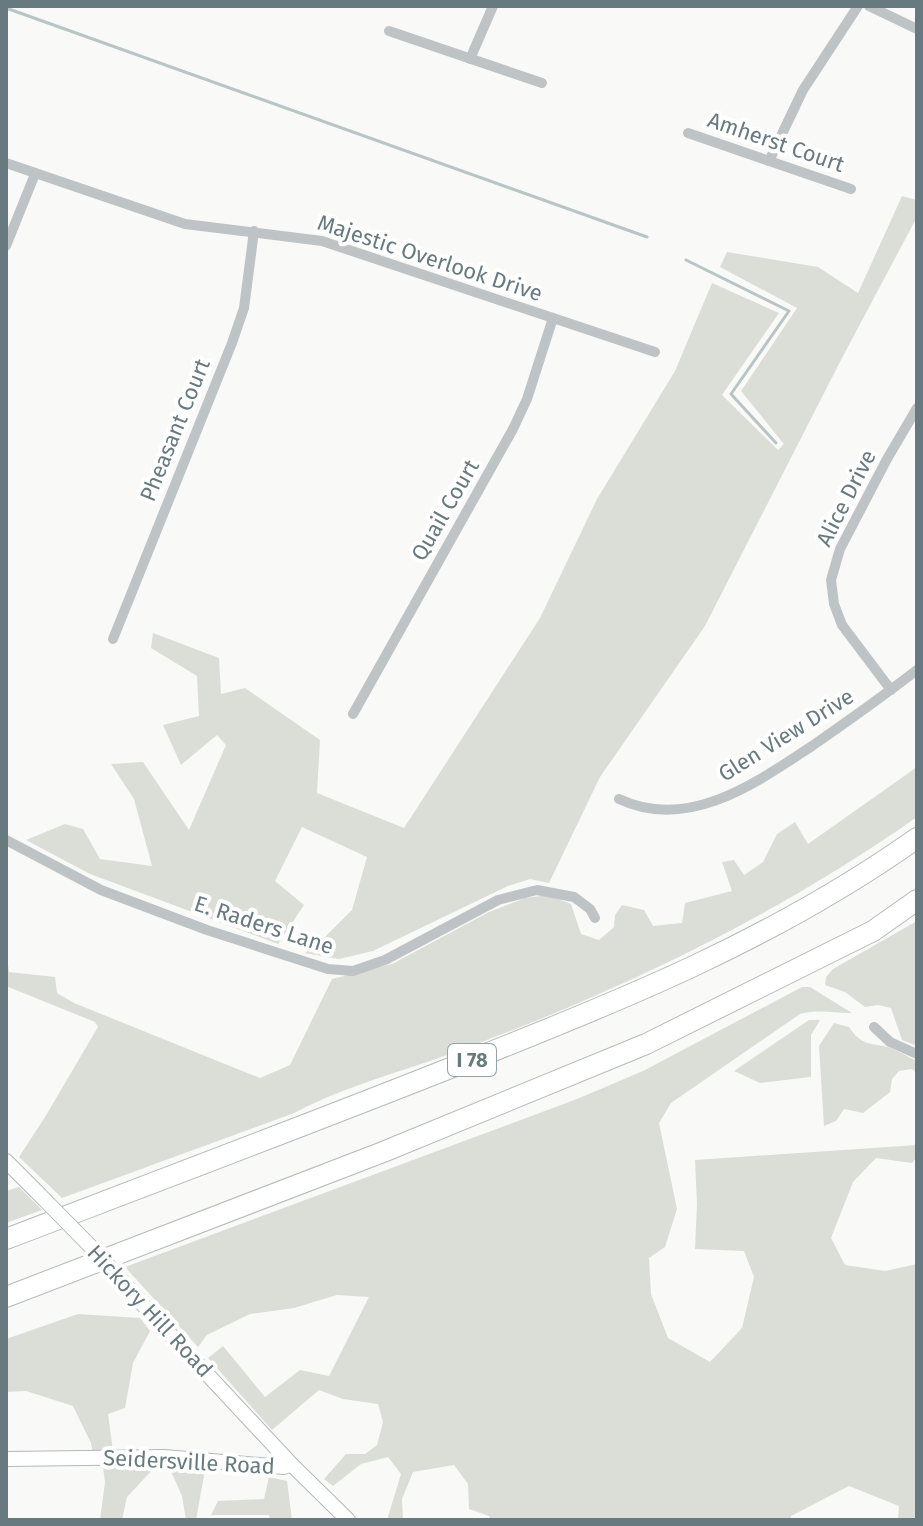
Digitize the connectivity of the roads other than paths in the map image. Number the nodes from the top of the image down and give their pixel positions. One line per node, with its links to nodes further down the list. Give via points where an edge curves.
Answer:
1 (493, 6): 6 (street)
2 (858, 6): 9 (street, via 803,90)
3 (869, 6): 4 (street)
4 (917, 29)
5 (389, 31): 6 (street)
6 (470, 59): 7 (street)
7 (542, 83)
8 (688, 133): 9 (street, Amherst Court)
9 (769, 161): 12 (street, Amherst Court)
10 (6, 163): 11 (street, Majestic Overlook Drive)
11 (35, 174): 13 (street, Majestic Overlook Drive, via 185,224); 14 (street)
12 (851, 189)
13 (254, 231): 15 (street, Majestic Overlook Drive, via 322,241); 18 (street, Pheasant Court, via 244,308 232,343)
14 (6, 246)
15 (553, 318): 16 (street, Majestic Overlook Drive); 21 (street, Quail Court, via 513,429)
16 (655, 352)
17 (917, 408): 20 (street, Alice Drive, via 840,549 831,580 842,625)
18 (113, 639)
19 (917, 670): 20 (street, Glen View Drive)
20 (891, 690): 22 (street, Glen View Drive, via 735,794 681,808)
21 (353, 714)
22 (619, 799)
23 (917, 838): 30 (highway, I 78, via 731,950 611,1005)
24 (6, 840): 26 (street, E. Raders Lane, via 101,890 328,969 353,971 385,960 498,900 537,890 574,897)
25 (917, 900): 31 (highway, I 78, via 849,945 646,1044)
26 (595, 918)
27 (874, 1027): 28 (street, via 890,1042)
28 (917, 1054)
29 (6, 1161): 33 (street, Hickory Hill Road, bridge)
30 (6, 1239)
31 (6, 1297)
32 (6, 1459): 33 (street, Seidersville Road, via 164,1457)
33 (291, 1464): 34 (street, Seidersville Road)
34 (348, 1520)

